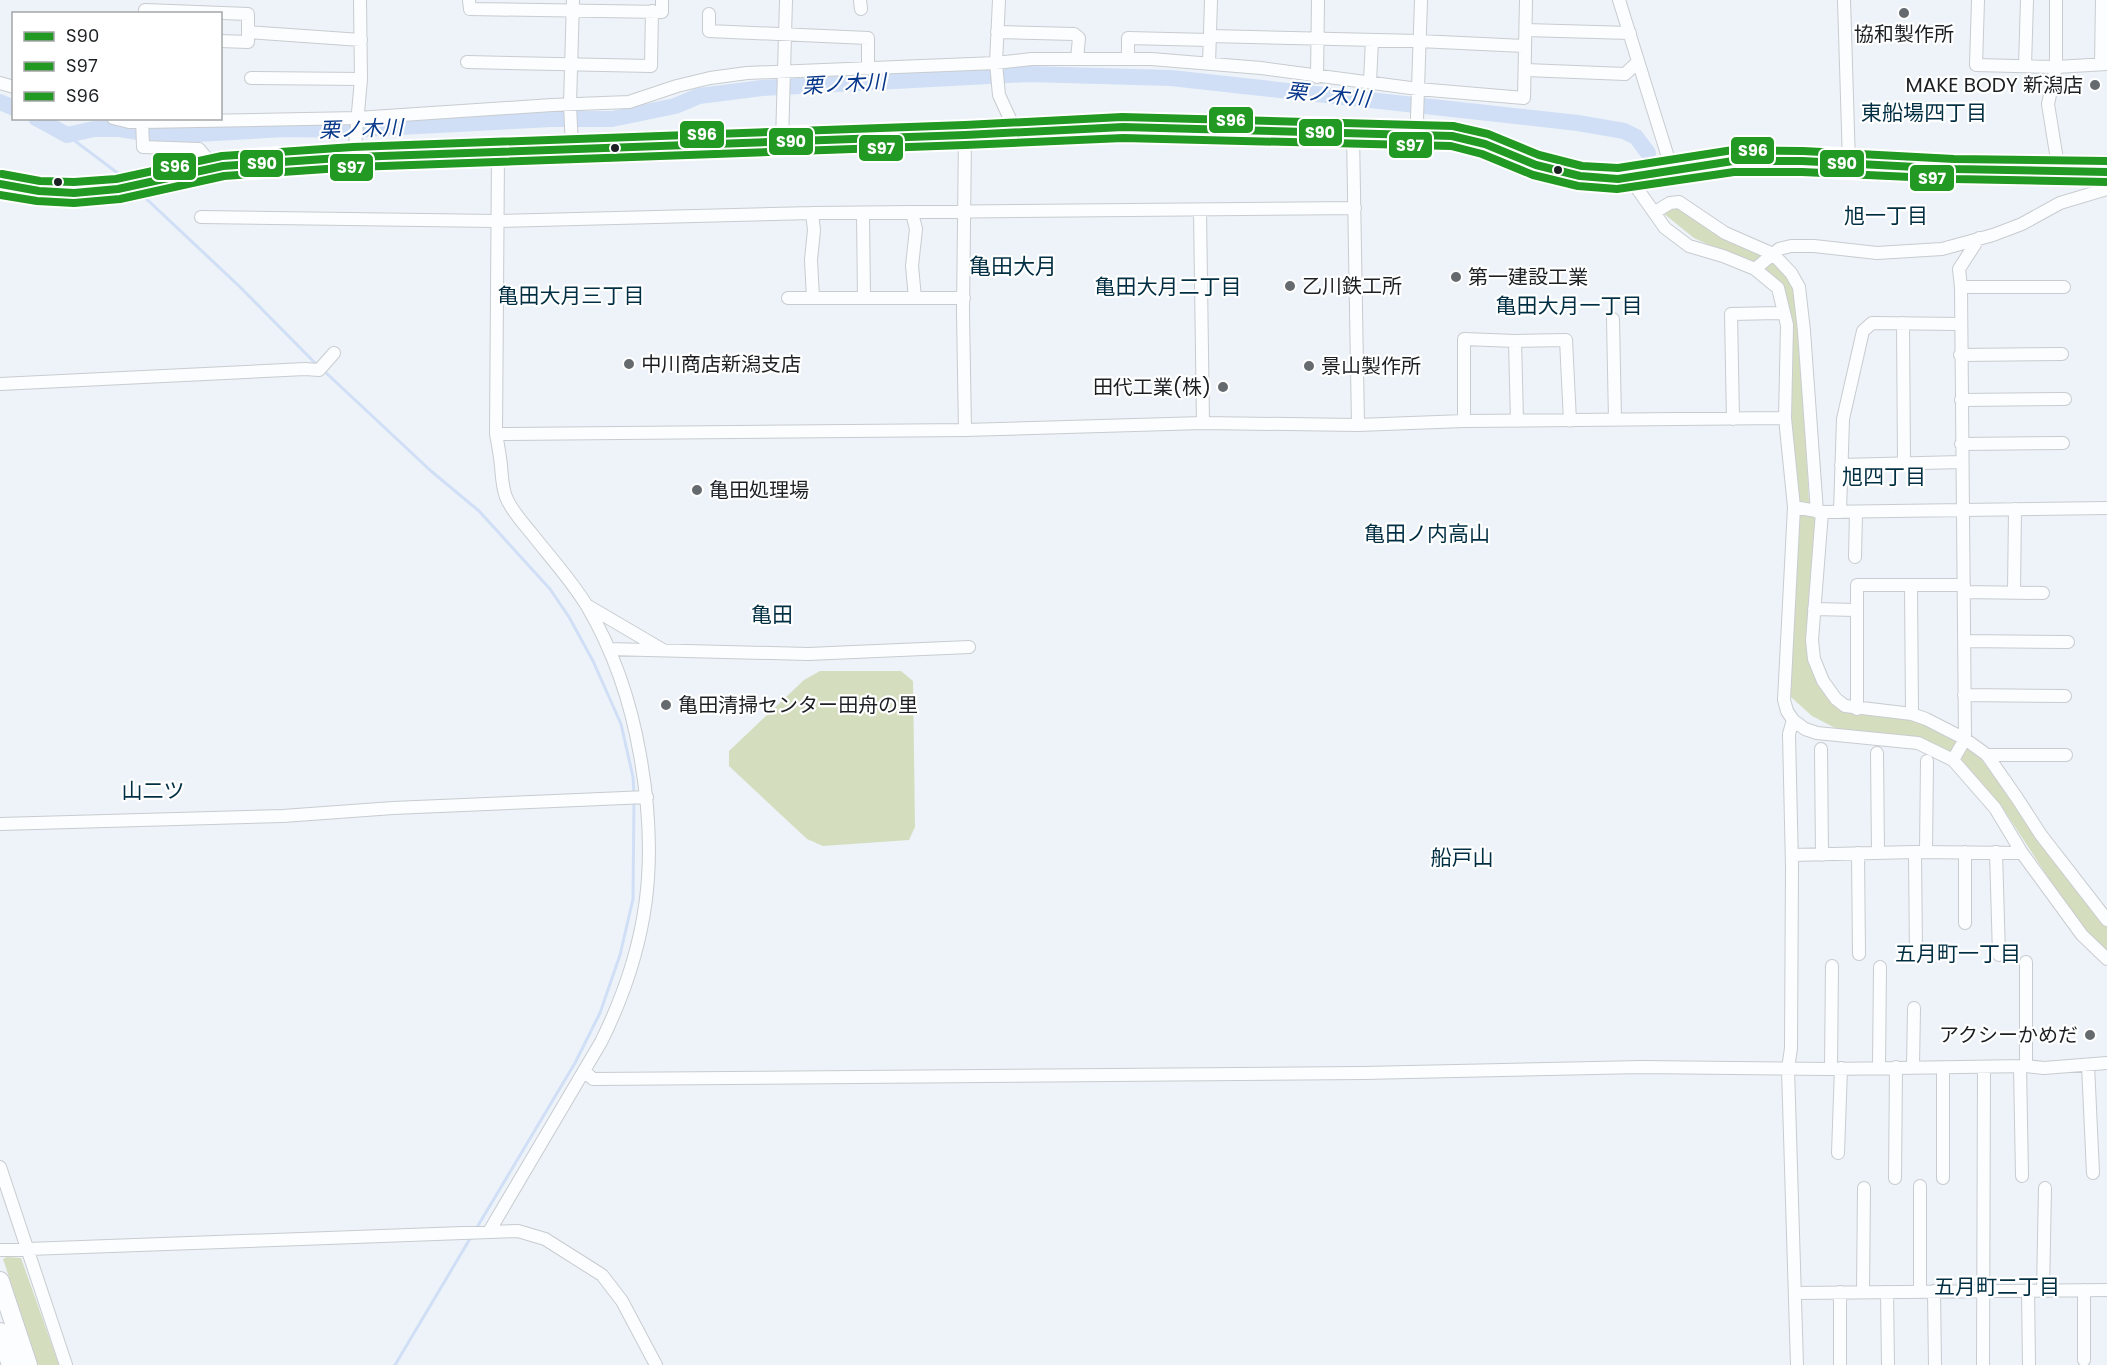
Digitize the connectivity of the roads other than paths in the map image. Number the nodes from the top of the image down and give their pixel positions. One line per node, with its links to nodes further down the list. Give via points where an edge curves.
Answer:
1 (360, 0): 2 (street); 30 (street)
2 (367, 0)
3 (469, 0): 17 (street, via 470,9)
4 (662, 0): 20 (street, via 662,12)
5 (786, 0): 28 (street)
6 (999, 0): 26 (street)
7 (1211, 0): 29 (street)
8 (1318, 0): 31 (street)
9 (1421, 0): 34 (street)
10 (1526, 0): 24 (street)
11 (1620, 0): 27 (street)
12 (1844, 0): 67 (street)
13 (1978, 0): 44 (street, via 1976,65)
14 (2027, 0): 44 (street)
15 (2056, 0): 45 (street)
16 (2102, 0): 43 (street)
17 (572, 5): 18 (street); 40 (street)
18 (612, 5): 20 (street)
19 (145, 8): 21 (street)
20 (652, 11): 40 (street, via 651,66)
21 (214, 12)
22 (222, 12): 25 (street, via 248,14)
23 (709, 14): 28 (street, via 709,31)
24 (1526, 30): 27 (street); 35 (street)
25 (248, 32): 30 (street); 33 (street, via 248,42)
26 (997, 32): 36 (street, via 1074,34 1079,38); 41 (street)
27 (1630, 33): 39 (street)
28 (785, 34): 46 (street, via 868,38); 48 (street)
29 (1210, 38): 31 (street); 37 (street, via 1128,38); 42 (street)
30 (361, 40): 51 (street)
31 (1317, 40): 32 (street); 49 (street)
32 (1372, 40): 34 (street); 52 (street)
33 (222, 41)
34 (1419, 41): 35 (street); 53 (street)
35 (1524, 46): 47 (street)
36 (1077, 59): 37 (street); 41 (street)
37 (1128, 59): 42 (street)
38 (467, 62): 40 (street)
39 (1638, 62): 47 (street, via 1625,74); 69 (street)
40 (571, 63): 54 (street)
41 (996, 63): 46 (street); 60 (street, via 999,95)
42 (1209, 64): 49 (street)
43 (2104, 64): 45 (street)
44 (2025, 66): 45 (street)
45 (2056, 67): 70 (street, via 2048,104)
46 (868, 69): 48 (street)
47 (1526, 70): 53 (street, via 1524,98)
48 (784, 72): 54 (street, via 710,78 629,102); 63 (street)
49 (1317, 77): 52 (street)
50 (251, 78): 51 (street)
51 (361, 79): 55 (street)
52 (1370, 82): 53 (street)
53 (1418, 93): 59 (street)
54 (570, 104): 55 (street); 64 (street)
55 (357, 118): 56 (street); 66 (street)
56 (222, 119)
57 (121, 120): 58 (street)
58 (142, 120): 68 (street, via 143,147 199,149)
59 (1419, 126): 61 (main road); 72 (main road, via 1580,176)
60 (1016, 132): 61 (main road, via 1123,127); 62 (main road)
61 (1353, 134): 75 (street)
62 (965, 135): 63 (main road); 81 (street)
63 (782, 142): 64 (main road)
64 (572, 148): 65 (main road)
65 (498, 153): 66 (main road); 83 (street)
66 (354, 156): 68 (main road)
67 (1849, 163): 69 (main road, via 1733,161); 70 (main road)
68 (215, 168): 73 (main road, via 118,189 74,193)
69 (1672, 170): 72 (main road)
70 (2059, 172): 71 (main road)
71 (2107, 172)
72 (1629, 177): 77 (street)
73 (0, 184)
74 (2107, 189): 84 (street, via 2060,203 2022,224)
75 (1355, 208): 76 (street); 112 (street)
76 (1200, 211): 81 (street); 111 (street)
77 (1655, 212): 85 (street, via 1679,202 1725,234); 86 (street, via 1665,228 1689,246)
78 (812, 213): 79 (street); 83 (street); 91 (street)
79 (863, 213): 80 (street); 92 (street)
80 (912, 213): 81 (street); 93 (street, via 916,229 912,266)
81 (964, 213): 89 (street)
82 (201, 217): 83 (street)
83 (497, 221): 114 (street)
84 (1980, 238): 85 (street, via 1942,249 1877,253 1791,246); 87 (street, via 1959,269)
85 (1773, 254): 86 (street); 124 (street, via 1799,287)
86 (1755, 270): 94 (street, via 1778,288)
87 (1960, 287): 88 (street); 97 (street)
88 (2064, 287)
89 (964, 297): 93 (street); 113 (street)
90 (788, 298): 91 (street)
91 (813, 298): 92 (street)
92 (864, 298): 93 (street)
93 (915, 298)
94 (1784, 313): 105 (street); 106 (street, via 1731,314)
95 (1613, 319): 107 (street)
96 (1903, 323): 97 (street); 117 (street); 119 (street, via 1872,323 1863,331 1843,419)
97 (1960, 324): 101 (street)
98 (1515, 341): 108 (street, via 1464,339); 109 (street); 110 (street, via 1566,340)
99 (334, 353): 102 (street, via 319,370)
100 (2062, 354): 101 (street)
101 (1960, 355): 104 (street)
102 (0, 384)
103 (2065, 399): 104 (street)
104 (1961, 400): 116 (street)
105 (1785, 418): 106 (street); 120 (street)
106 (1733, 419): 107 (street)
107 (1615, 420): 110 (street)
108 (1464, 421): 109 (street); 112 (street)
109 (1517, 421): 110 (street)
110 (1570, 421)
111 (1203, 423): 112 (street); 113 (street)
112 (1358, 425)
113 (965, 430): 114 (street)
114 (496, 434): 132 (street, via 506,498)
115 (2063, 443): 116 (street)
116 (1961, 444): 118 (street)
117 (1904, 462): 118 (street); 119 (street)
118 (1962, 462): 122 (street)
119 (1841, 465): 125 (street)
120 (1794, 507): 124 (street); 144 (street, via 1784,700)
121 (2107, 508): 123 (street)
122 (1962, 509): 123 (street); 126 (street); 129 (street)
123 (2015, 509): 130 (street)
124 (1819, 512): 125 (street); 133 (street)
125 (1840, 512): 126 (street)
126 (1856, 512): 127 (street)
127 (1855, 557)
128 (1911, 585): 129 (street); 134 (street, via 1857,585); 143 (street)
129 (1964, 588): 130 (street); 135 (street)
130 (2013, 592): 131 (street)
131 (2043, 593)
132 (587, 606): 138 (street); 139 (street)
133 (1814, 609): 134 (street); 142 (street, via 1814,659 1823,681 1836,699)
134 (1856, 610): 142 (street)
135 (1965, 641): 136 (street); 140 (street)
136 (2068, 642)
137 (969, 647): 139 (street, via 808,654)
138 (609, 649): 139 (street); 152 (street, via 633,716)
139 (664, 651)
140 (1964, 695): 141 (street); 145 (street)
141 (2065, 696)
142 (1857, 709): 143 (street)
143 (1912, 714): 145 (street)
144 (1792, 720): 150 (street, via 1817,734 1918,743); 160 (street)
145 (1965, 739): 148 (street); 150 (street)
146 (1821, 749): 161 (street)
147 (1877, 753): 157 (street)
148 (1987, 755): 149 (street); 162 (street, via 2041,836)
149 (2066, 755)
150 (1953, 760): 158 (street, via 1995,808)
151 (1927, 761): 154 (street)
152 (645, 797): 153 (street, via 283,816); 182 (street, via 650,873 632,966 616,1011)
153 (0, 824)
154 (1920, 852): 155 (street); 157 (street); 165 (street)
155 (1965, 852): 156 (street); 163 (street)
156 (1996, 852): 158 (street); 166 (street)
157 (1878, 853): 159 (street)
158 (2022, 853): 167 (street, via 2082,934)
159 (1858, 854): 161 (street); 164 (street)
160 (1792, 855): 161 (street); 180 (street)
161 (1822, 855)
162 (2107, 920)
163 (1965, 923)
164 (1859, 954)
165 (1916, 954)
166 (1999, 955)
167 (2107, 959)
168 (2026, 962): 174 (street)
169 (1832, 966): 181 (street)
170 (1880, 967): 177 (street)
171 (1914, 1008): 176 (street)
172 (2107, 1063): 173 (street)
173 (2088, 1065): 174 (street); 185 (street)
174 (2023, 1066): 179 (street); 186 (street)
175 (1896, 1067): 176 (street); 177 (street); 187 (street)
176 (1913, 1067): 178 (street)
177 (1879, 1068): 181 (street)
178 (1942, 1068): 179 (street); 188 (street)
179 (1984, 1068): 196 (street)
180 (1788, 1069): 181 (street); 182 (street, via 1641,1067 594,1079); 206 (street)
181 (1836, 1069): 183 (street)
182 (584, 1071): 192 (street)
183 (1838, 1153)
184 (0, 1167): 194 (street)
185 (2093, 1173)
186 (2022, 1176)
187 (1895, 1178)
188 (1943, 1178)
189 (1920, 1186): 200 (street)
190 (1864, 1188): 204 (street)
191 (2045, 1188): 202 (street)
192 (486, 1231): 194 (street); 212 (street, via 533,1234 602,1275 622,1300)
193 (1, 1250): 194 (street)
194 (29, 1250): 211 (street)
195 (0, 1281): 210 (highway)
196 (1982, 1290): 197 (street); 201 (street); 217 (street)
197 (2028, 1290): 202 (street); 218 (street)
198 (2084, 1290): 199 (street); 202 (street); 208 (street)
199 (2107, 1290)
200 (1920, 1291): 201 (street); 205 (street)
201 (1934, 1291): 216 (street)
202 (2043, 1291)
203 (1840, 1292): 204 (street); 206 (street); 214 (street)
204 (1863, 1292): 205 (street)
205 (1887, 1292): 215 (street)
206 (1796, 1293): 213 (street)
207 (0, 1332): 209 (highway)
208 (2084, 1360)
209 (11, 1365)
210 (28, 1365)
211 (66, 1365)
212 (656, 1365)
213 (1797, 1365)
214 (1840, 1365)
215 (1888, 1365)
216 (1935, 1365)
217 (1983, 1365)
218 (2029, 1365)

